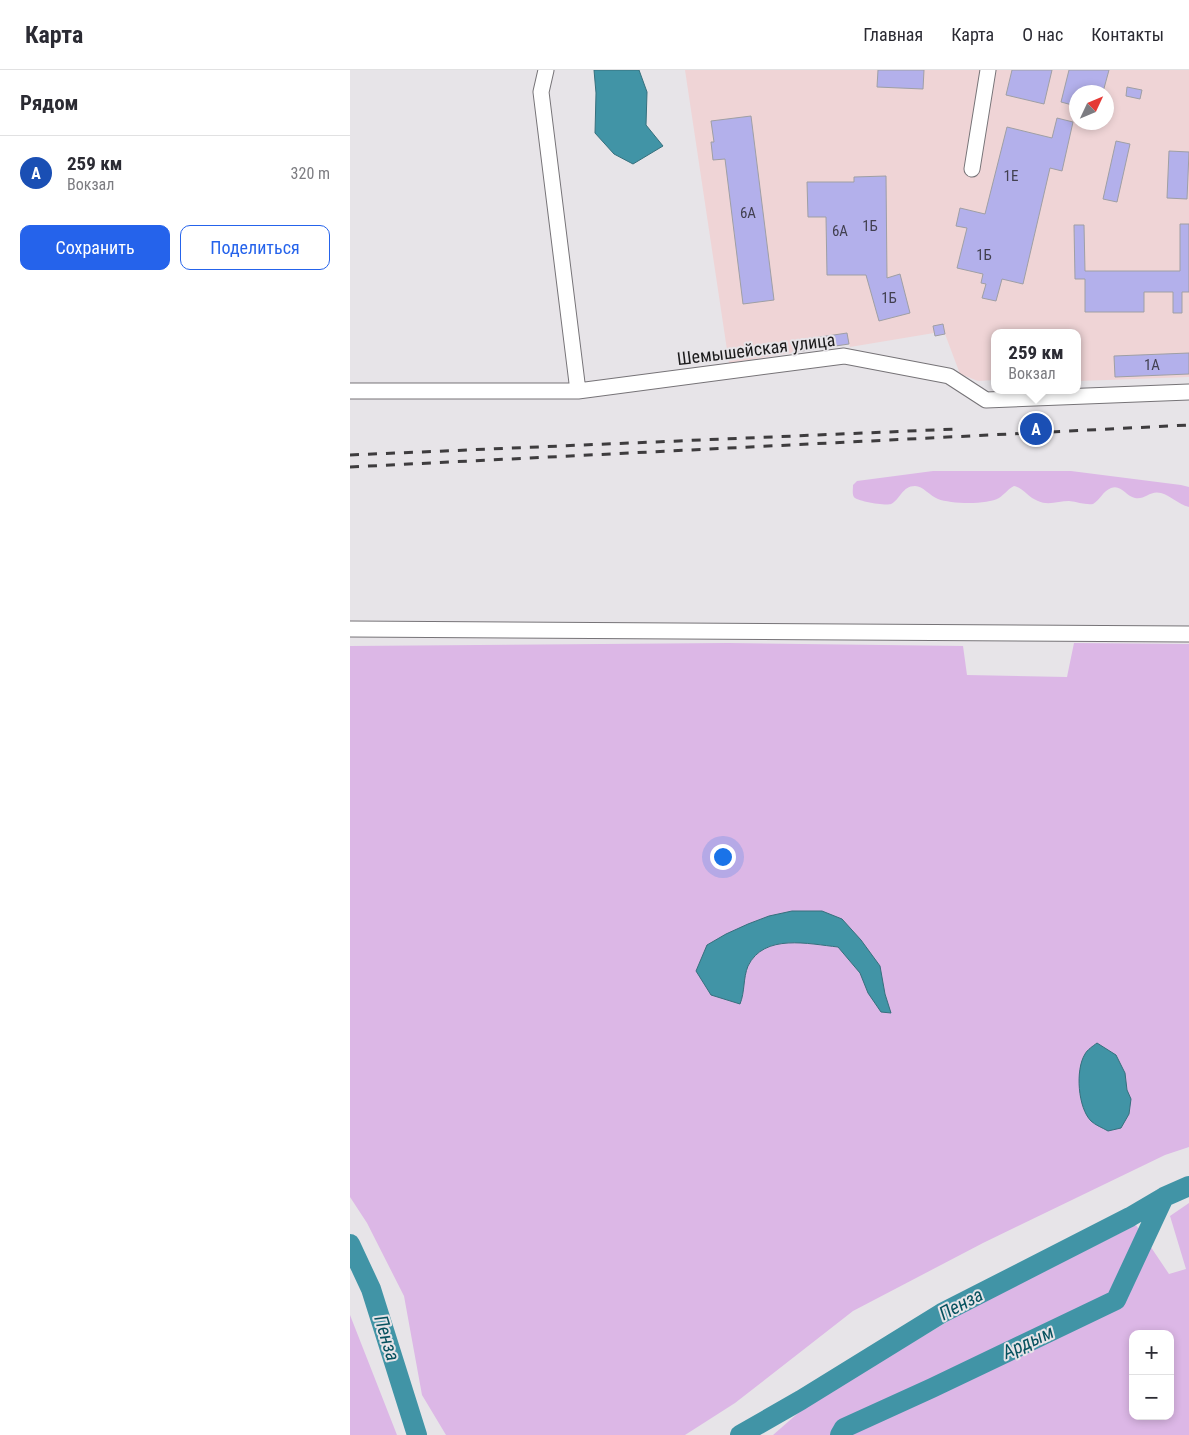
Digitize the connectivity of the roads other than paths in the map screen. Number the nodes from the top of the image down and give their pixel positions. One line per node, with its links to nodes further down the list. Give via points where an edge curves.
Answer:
1 (546, 70): 5 (street, via 541,92)
2 (988, 70): 3 (street)
3 (972, 169)
4 (350, 391): 5 (street, Шемышейская улица)
5 (578, 391): 6 (street, Шемышейская улица, via 844,356 949,376 986,400)
6 (1189, 392)
7 (350, 628): 8 (street)
8 (1189, 634)

